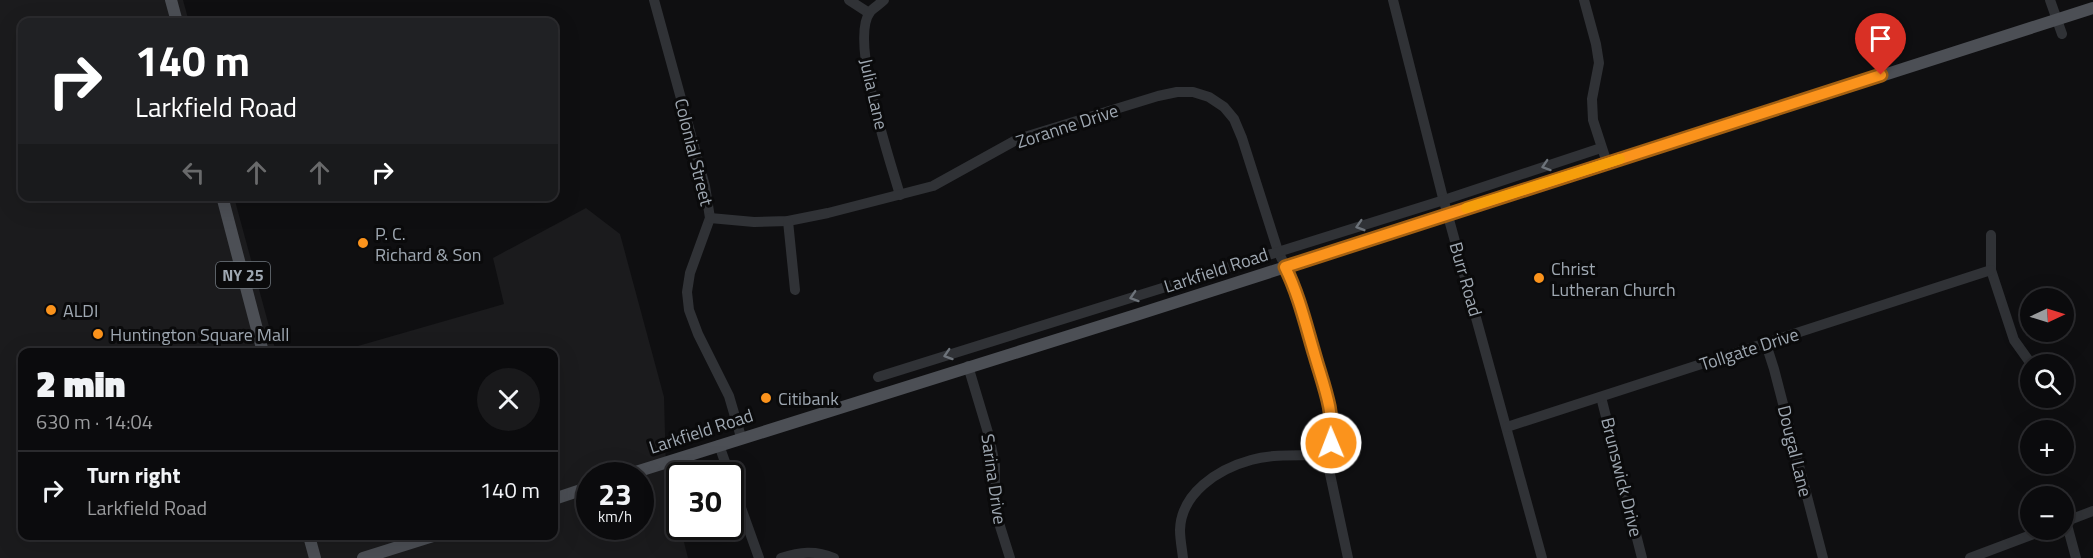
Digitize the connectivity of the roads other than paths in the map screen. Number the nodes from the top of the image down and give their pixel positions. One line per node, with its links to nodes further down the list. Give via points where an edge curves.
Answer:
1 (171, 0): 10 (main road)
2 (654, 0): 19 (street, Colonial Street, via 705,186)
3 (849, 0): 9 (street)
4 (884, 0): 9 (street)
5 (1394, 0): 16 (street, Burr Road)
6 (1584, 0): 13 (street, via 1599,63 1592,99)
7 (2050, 0): 11 (street)
8 (2093, 8): 11 (main road, Larkfield Road)
9 (869, 13): 15 (street, Julia Lane, via 863,45)
10 (176, 18)
11 (2057, 20): 12 (street); 14 (main road, Larkfield Road)
12 (2062, 34)
13 (1601, 148): 14 (street); 16 (street, Larkfield Road, one-way to 16)
14 (1607, 163): 18 (main road, Larkfield Road)
15 (900, 195): 20 (street, Zoranne Drive); 22 (street, Zoranne Drive, via 933,186 1018,139 1158,96 1193,92 1224,107 1234,119)
16 (1444, 200): 18 (street, Burr Road); 22 (street, Larkfield Road, one-way to 22)
17 (223, 201): 27 (main road, NY 25)
18 (1448, 214): 23 (main road, Larkfield Road); 32 (street, Burr Road)
19 (710, 218): 20 (street, Zoranne Drive); 33 (street, Colonial Street, via 690,273 689,310 729,396)
20 (788, 221): 25 (street)
21 (1991, 235): 24 (street)
22 (1278, 251): 23 (street, Zoranne Drive); 30 (street, Larkfield Road, one-way to 30)
23 (1285, 267): 29 (main road, Larkfield Road); 35 (street, Zoranne Drive, via 1330,409)
24 (1991, 270): 26 (street, Tollgate Drive); 28 (street, via 2014,340)
25 (795, 290)
26 (1766, 344): 31 (street, Tollgate Drive); 57 (street, Dougal Lane)
27 (262, 348)
28 (2024, 354)
29 (968, 366): 33 (main road, Larkfield Road); 52 (street, Sarina Drive, via 989,436 999,523)
30 (878, 377)
31 (1601, 397): 32 (street, Tollgate Drive); 56 (street, Brunswick Drive)
32 (1507, 427): 55 (street, Burr Road)
33 (741, 437): 34 (main road, Larkfield Road)
34 (719, 445): 36 (street); 37 (main road, Larkfield Road)
35 (1329, 455): 53 (street, via 1251,460 1211,478 1185,508 1180,530); 54 (street, Zoranne Drive)
36 (725, 462)
37 (654, 466)
38 (576, 492): 39 (main road)
39 (558, 498)
40 (2093, 512): 42 (street)
41 (744, 516): 49 (street)
42 (2074, 519)
43 (2020, 539): 58 (street)
44 (310, 540): 47 (main road)
45 (420, 540): 48 (main road)
46 (2070, 540): 59 (street)
47 (315, 558)
48 (363, 558)
49 (759, 558)
50 (781, 558): 51 (street, via 815,552)
51 (834, 558)
52 (1010, 558)
53 (1184, 558)
54 (1348, 558)
55 (1542, 558)
56 (1642, 558)
57 (1823, 558)
58 (1970, 558)
59 (2076, 558)

